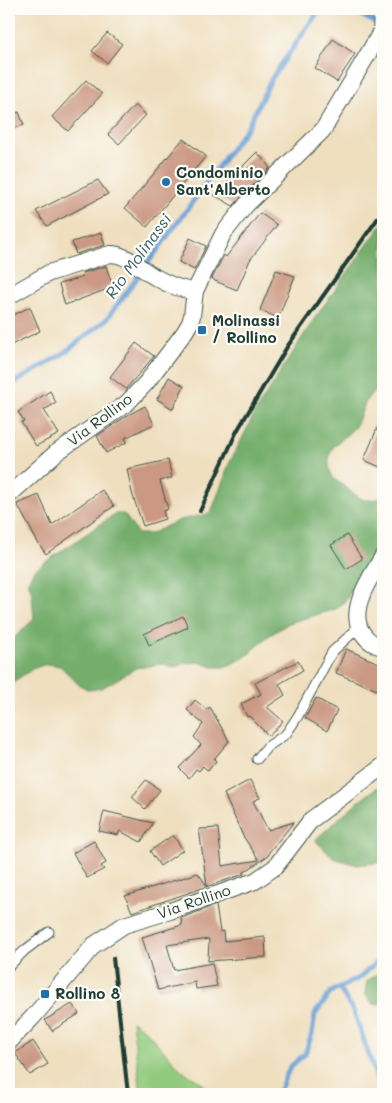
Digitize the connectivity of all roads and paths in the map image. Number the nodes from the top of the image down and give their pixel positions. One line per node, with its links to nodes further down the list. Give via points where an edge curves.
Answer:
1 (382, 9): 2 (street)
2 (382, 31): 3 (street, Via Rollino, via 323,130 246,205 223,234)
3 (190, 290): 4 (street, via 154,277 120,254 102,256 49,273); 5 (street, Via Rollino, via 190,323 146,383 127,403 56,453)
4 (9, 296)
5 (9, 495)
6 (383, 556): 7 (street, via 357,609)
7 (358, 627): 8 (street, via 366,638); 9 (lane, via 332,652 286,734 266,747)
8 (383, 647)
9 (257, 759)
10 (383, 766): 13 (street, Via Rollino, via 311,820 275,867 255,881 124,925 94,945)
11 (49, 932): 12 (lane)
12 (9, 966)
13 (9, 1042)

